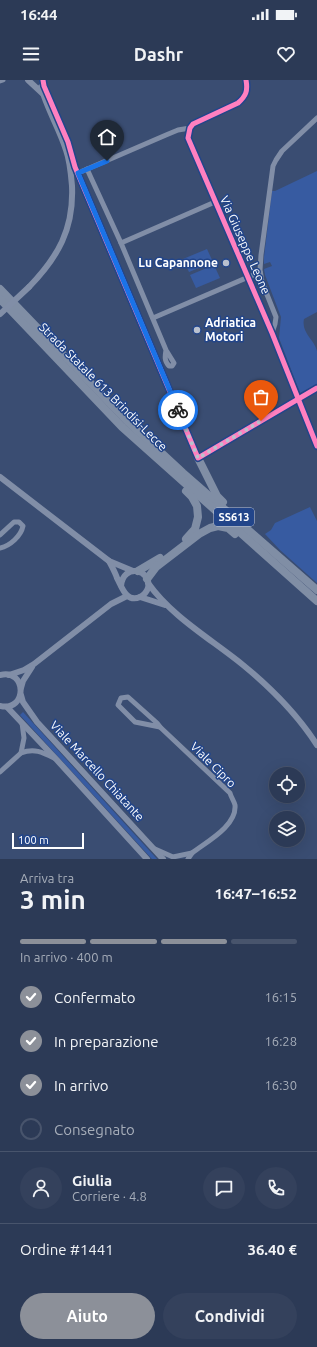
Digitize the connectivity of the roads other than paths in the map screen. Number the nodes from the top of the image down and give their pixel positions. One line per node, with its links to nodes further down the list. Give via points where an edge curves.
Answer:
1 (3, 80): 6 (street)
2 (28, 80): 7 (street)
3 (40, 80): 7 (street)
4 (43, 80): 11 (street)
5 (246, 80): 9 (street, via 247,90 238,103 193,124)
6 (0, 81)
7 (43, 95): 18 (street, bridge, via 66,150 72,194 71,209 64,237 52,261)
8 (317, 118): 14 (street, via 282,151 273,166)
9 (190, 128): 10 (street, via 178,130); 12 (street, Via Giuseppe Leone, via 188,138)
10 (87, 169): 11 (street); 13 (street)
11 (78, 173): 26 (street)
12 (215, 202): 13 (street); 15 (street, Via Giuseppe Leone)
13 (121, 243): 19 (street)
14 (260, 272): 15 (street); 20 (street, via 276,317)
15 (248, 277): 19 (street); 20 (street, Via Giuseppe Leone)
16 (0, 289): 30 (highway, Strada Statale 613 Brindisi-Lecce / SS613, via 127,421)
17 (0, 299): 25 (highway, Strada Statale 613 Brindisi-Lecce / SS613)
18 (0, 314)
19 (153, 318): 21 (street)
20 (272, 333): 23 (street, Via Giuseppe Leone)
21 (166, 350)
22 (317, 388): 23 (street)
23 (298, 399): 24 (street, Via Giuseppe Leone); 26 (street)
24 (317, 446)
25 (150, 452): 32 (highway, via 160,467 192,497 197,506 198,517 195,529 185,540); 33 (highway, Strada Statale 613 Brindisi-Lecce / SS613)
26 (198, 458): 30 (highway, via 217,496 264,540)
27 (0, 477): 31 (street)
28 (0, 535): 29 (street, via 14,522 19,522 23,526 22,532 7,547)
29 (0, 548)
30 (268, 548): 36 (highway, Strada Statale 613 Brindisi-Lecce / SS613)
31 (109, 561): 32 (street); 35 (street)
32 (136, 571): 34 (street, via 142,573); 35 (street, via 123,577)
33 (288, 576): 34 (highway, via 273,568 228,528 218,526 199,534 156,567); 39 (highway, Strada Statale 613 Brindisi-Lecce / SS613)
34 (148, 581): 38 (street, via 146,592); 41 (street)
35 (121, 588): 37 (street); 40 (street)
36 (317, 590)
37 (127, 596): 38 (street); 40 (street)
38 (140, 597): 41 (street)
39 (317, 601)
40 (111, 604): 42 (street)
41 (165, 605): 49 (street, via 259,679 295,715)
42 (34, 664): 43 (street, via 24,670); 44 (street, via 23,681)
43 (3, 674): 44 (street, Viale Marcello Chiatante, via 17,680)
44 (21, 692): 46 (street, via 16,703); 53 (street, Viale Marcello Chiatante, via 23,702 37,722)
45 (0, 706): 46 (street)
46 (7, 707): 47 (street, Viale Marcello Chiatante)
47 (22, 722): 50 (street, via 24,738); 51 (street, Viale Marcello Chiatante)
48 (160, 727): 48 (street, Viale Cipro, via 128,698 121,698 118,705 135,722); 55 (street, Viale Cipro, via 230,793 235,805 233,818 227,827)
49 (317, 746)
50 (21, 753): 51 (street, via 28,750 41,751); 52 (street)
51 (56, 759): 54 (street, Viale Marcello Chiatante)
52 (0, 772)
53 (151, 846): 55 (street, Viale Cipro, via 173,857); 58 (street, Viale Marcello Chiatante)
54 (139, 850): 56 (street); 57 (street, Viale Marcello Chiatante)
55 (192, 853): 59 (street, Viale Cipro)
56 (143, 859)
57 (147, 859)
58 (163, 859)
59 (188, 859)

